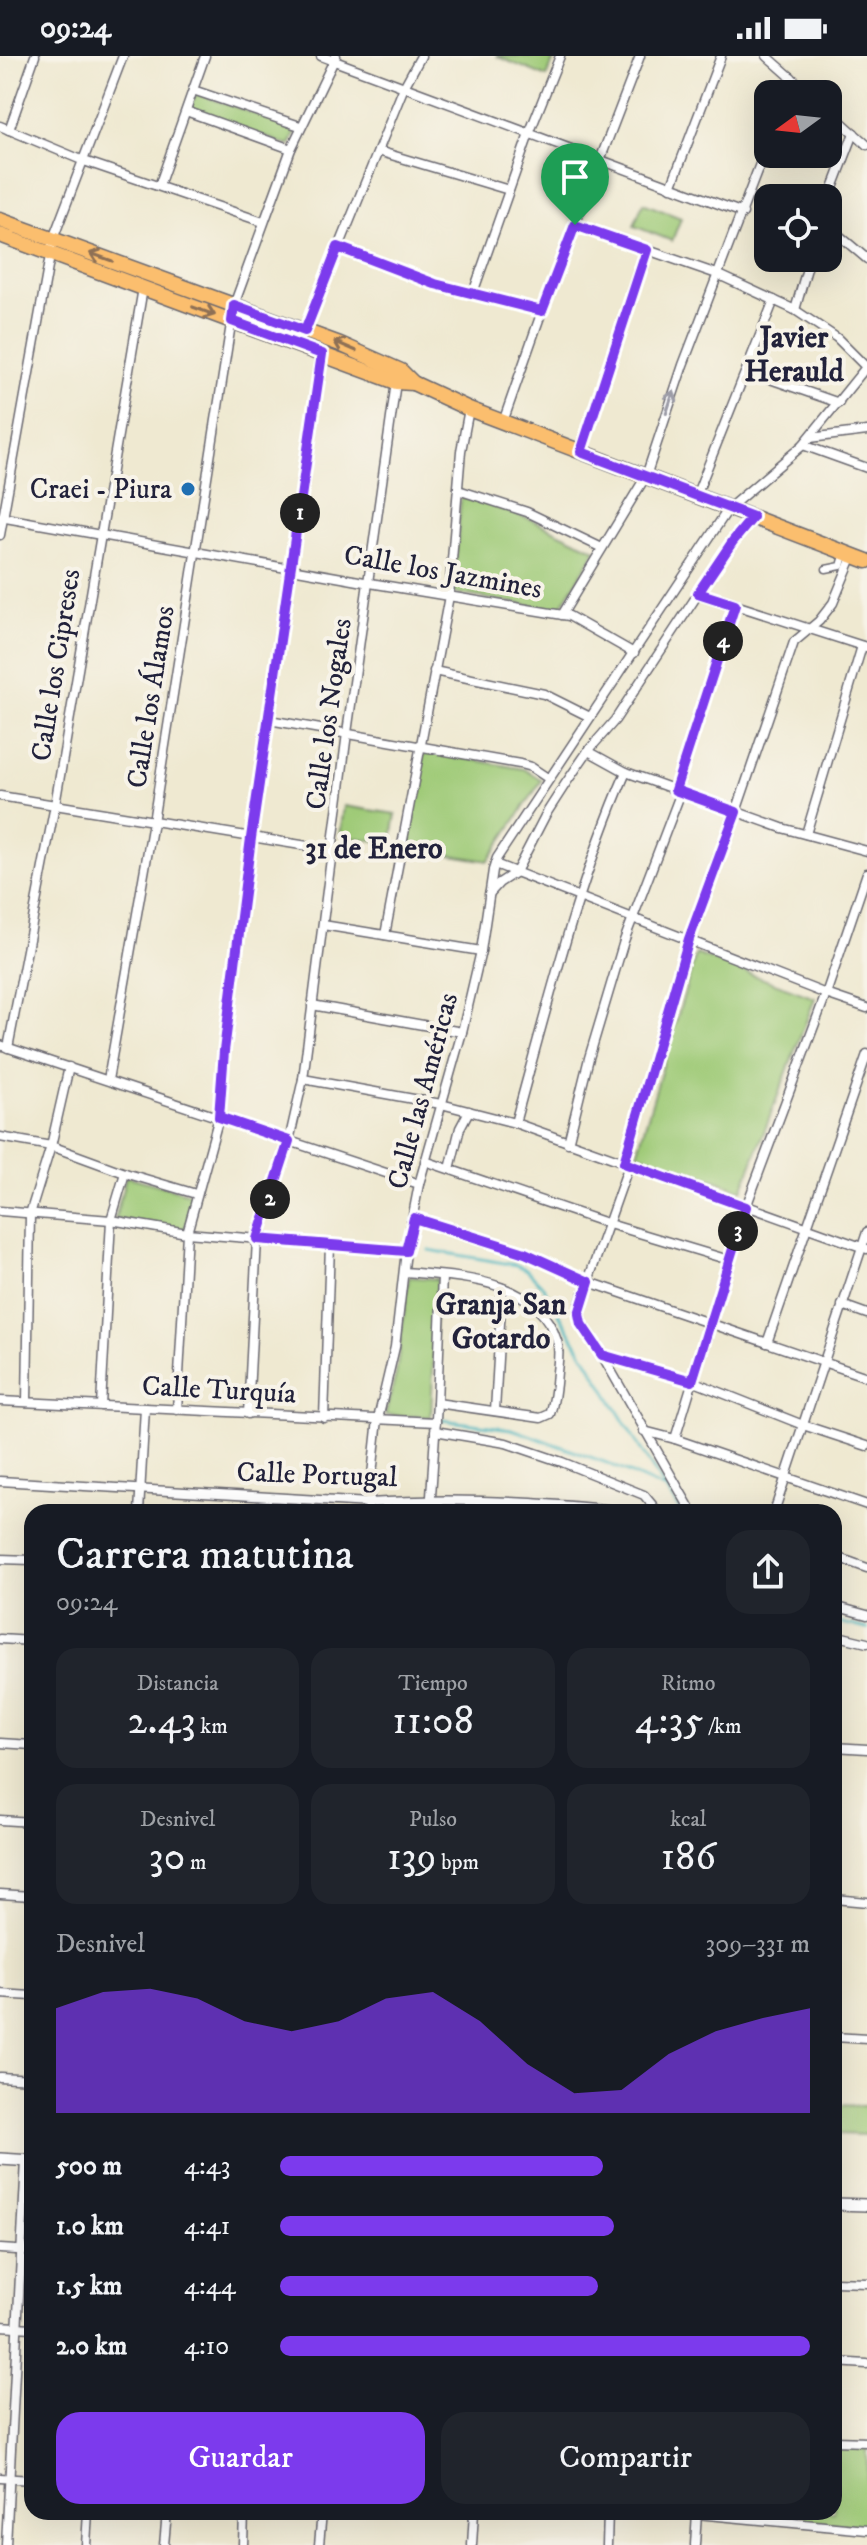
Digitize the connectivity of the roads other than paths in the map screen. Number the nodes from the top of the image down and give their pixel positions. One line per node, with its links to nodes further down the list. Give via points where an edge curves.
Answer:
1 (35, 56): 19 (street)
2 (123, 56): 25 (street)
3 (205, 56): 15 (street)
4 (321, 56): 10 (street)
5 (421, 56): 14 (street)
6 (560, 56): 21 (street)
7 (640, 56): 26 (street)
8 (721, 56): 30 (street)
9 (767, 56): 11 (street)
10 (334, 58): 14 (street); 18 (street, Calle los Álamos)
11 (791, 77): 12 (street); 13 (street)
12 (790, 80)
13 (794, 80)
14 (404, 87): 21 (street); 24 (street)
15 (193, 90): 16 (street); 18 (street)
16 (186, 111): 23 (street); 29 (street)
17 (842, 122): 20 (street)
18 (300, 126): 23 (street, Calle los Álamos)
19 (4, 128): 25 (street)
20 (854, 133): 22 (street); 28 (street)
21 (529, 134): 26 (street); 31 (street)
22 (867, 145)
23 (291, 149): 34 (street, Calle los Álamos)
24 (378, 151): 31 (street); 39 (street)
25 (84, 161): 29 (street); 38 (street)
26 (600, 161): 30 (street); 35 (street)
27 (759, 168): 32 (street)
28 (834, 184)
29 (159, 186): 34 (street)
30 (671, 187): 32 (street)
31 (509, 190): 45 (street)
32 (743, 213): 43 (street)
33 (0, 220): 38 (main road)
34 (263, 222): 47 (street, Calle los Álamos)
35 (575, 225): 40 (street); 49 (street)
36 (0, 235): 38 (main road)
37 (842, 238): 41 (street)
38 (51, 246): 44 (main road); 47 (main road, one-way to 38); 68 (street)
39 (338, 247): 45 (street); 51 (street)
40 (647, 250): 43 (street); 62 (street)
41 (867, 259)
42 (806, 272): 48 (street)
43 (717, 274): 46 (street); 64 (street, one-way to 43)
44 (143, 288): 50 (main road, one-way to 50); 70 (street, Calle los Cipreses)
45 (473, 293): 49 (street)
46 (774, 300): 48 (street); 54 (street)
47 (234, 305): 50 (street, Calle los Álamos); 51 (main road)
48 (795, 310): 53 (street, via 837,338)
49 (542, 311): 59 (street)
50 (232, 321): 52 (main road); 73 (street, Calle los Álamos)
51 (305, 331): 56 (main road, one-way to 51, via 401,371)
52 (322, 354): 55 (main road); 75 (street)
53 (867, 367): 57 (street)
54 (747, 371): 57 (street); 66 (street)
55 (396, 382): 56 (main road); 77 (street, Calle los Nogales)
56 (413, 383): 58 (main road)
57 (839, 403): 61 (street)
58 (469, 409): 59 (main road); 65 (street)
59 (503, 422): 62 (main road)
60 (867, 431): 61 (street)
61 (806, 442): 63 (street); 67 (street)
62 (581, 452): 64 (main road)
63 (867, 468)
64 (646, 476): 66 (main road); 72 (street)
65 (458, 490): 72 (street, via 527,512); 79 (street)
66 (696, 496): 67 (main road)
67 (729, 508): 69 (main road); 84 (street)
68 (2, 517): 70 (street, Calle los Jazmines); 71 (street)
69 (753, 517): 74 (main road); 78 (street)
70 (100, 534): 73 (street, Calle los Jazmines); 95 (street, Calle los Cipreses)
71 (0, 535)
72 (602, 548): 81 (street)
73 (197, 551): 75 (street, Calle los Jazmines); 97 (street, Calle los Álamos)
74 (855, 556): 76 (street); 82 (street, via 833,603)
75 (292, 568): 77 (street, Calle los Jazmines); 87 (street)
76 (826, 569)
77 (370, 583): 79 (street, Calle los Jazmines); 88 (street, Calle los Nogales)
78 (698, 593): 80 (street); 90 (street, via 615,720)
79 (449, 596): 81 (street, Calle los Jazmines); 85 (street)
80 (735, 605): 82 (street); 93 (street)
81 (562, 615): 84 (street, Calle los Jazmines)
82 (810, 628): 83 (street); 96 (street, via 794,642)
83 (865, 647): 98 (street)
84 (634, 653): 86 (street)
85 (434, 671): 86 (street, via 544,694); 89 (street)
86 (590, 717): 92 (street)
87 (269, 720): 88 (street); 99 (street)
88 (347, 733): 89 (street); 100 (street, Calle los Nogales)
89 (421, 746): 92 (street, via 520,764); 109 (street)
90 (588, 751): 91 (street); 103 (street)
91 (626, 772): 93 (street); 106 (street)
92 (549, 779): 102 (street)
93 (678, 791): 96 (street); 107 (street)
94 (0, 796): 95 (street)
95 (55, 805): 97 (street); 116 (street, Calle los Cipreses)
96 (736, 812): 98 (street); 110 (street)
97 (153, 822): 99 (street); 120 (street, Calle los Álamos)
98 (806, 834): 101 (street)
99 (251, 838): 100 (street); 123 (street)
100 (332, 850): 108 (street, Calle los Nogales)
101 (867, 851)
102 (494, 867): 103 (street); 105 (street, Calle las Américas)
103 (516, 872): 105 (street); 106 (street)
104 (867, 873): 112 (street)
105 (489, 894): 111 (street, Calle las Américas)
106 (578, 896): 107 (street); 124 (street)
107 (632, 918): 110 (street); 127 (street)
108 (323, 925): 109 (street); 113 (street, Calle los Nogales)
109 (385, 935): 111 (street)
110 (689, 939): 112 (street); 130 (street)
111 (481, 951): 115 (street, Calle las Américas)
112 (826, 994): 114 (street); 135 (street)
113 (312, 1005): 115 (street); 119 (street, Calle los Nogales)
114 (867, 1008)
115 (462, 1032): 121 (street, Calle las Américas)
116 (4, 1047): 118 (street)
117 (867, 1054): 141 (street)
118 (69, 1067): 120 (street); 128 (street)
119 (303, 1079): 121 (street); 126 (street, Calle los Nogales)
120 (108, 1080): 123 (street)
121 (441, 1104): 122 (street); 129 (street, Calle las Américas)
122 (469, 1111): 124 (street); 131 (street)
123 (219, 1117): 126 (street); 134 (street)
124 (515, 1123): 127 (street)
125 (0, 1137): 128 (street)
126 (289, 1141): 133 (street); 144 (street, Calle los Nogales)
127 (568, 1143): 130 (street)
128 (51, 1146): 132 (street); 137 (street)
129 (425, 1161): 131 (street); 133 (street, Calle las Américas)
130 (626, 1164): 135 (street); 140 (street)
131 (450, 1169): 140 (street)
132 (125, 1173): 134 (street); 139 (street)
133 (419, 1184): 138 (street, Calle las Américas)
134 (196, 1194): 143 (street)
135 (746, 1207): 141 (street); 148 (street)
136 (0, 1211): 137 (street)
137 (30, 1214): 139 (street); 162 (street)
138 (414, 1218): 147 (street, Calle las Américas); 151 (street, via 525,1253)
139 (111, 1220): 143 (street); 164 (street)
140 (609, 1224): 148 (street); 151 (street)
141 (806, 1229): 146 (street); 156 (street)
142 (867, 1232): 146 (street)
143 (187, 1233): 144 (street); 166 (street)
144 (257, 1239): 145 (street); 168 (street, Calle los Nogales)
145 (330, 1245): 147 (street); 169 (street)
146 (864, 1248): 153 (street)
147 (406, 1251): 149 (street, Calle las Américas)
148 (729, 1260): 155 (street)
149 (405, 1272): 150 (street); 170 (street, Calle las Américas, via 393,1360)
150 (442, 1276): 152 (street); 163 (street)
151 (589, 1282): 155 (street); 157 (street, via 579,1314)
152 (502, 1288): 167 (street); 167 (street, via 528,1300 550,1323 559,1344 556,1399 550,1414 541,1418)
153 (842, 1305): 154 (street); 158 (street)
154 (867, 1314)
155 (710, 1323): 156 (street); 160 (street)
156 (767, 1343): 158 (street)
157 (602, 1355): 160 (street); 173 (street)
158 (823, 1362): 159 (street); 171 (street)
159 (867, 1377)
160 (692, 1381): 171 (street); 174 (street)
161 (0, 1401): 162 (street, Calle Turquía)
162 (27, 1402): 164 (street, Calle Turquía)
163 (437, 1403): 167 (street); 172 (street)
164 (101, 1406): 165 (street, Calle Turquía)
165 (145, 1408): 166 (street, Calle Turquía); 178 (street)
166 (177, 1410): 168 (street, Calle Turquía)
167 (495, 1411)
168 (248, 1414): 169 (street, Calle Turquía)
169 (324, 1418): 170 (street, Calle Turquía)
170 (378, 1419): 172 (street, Calle Turquía); 182 (street, Calle las Américas)
171 (803, 1425): 175 (street); 176 (street)
172 (435, 1426): 179 (street); 186 (street, Calle Turquía, via 562,1462 644,1495)
173 (644, 1431): 174 (street); 187 (street)
174 (675, 1439): 176 (street)
175 (867, 1446)
176 (787, 1476): 188 (street); 189 (street)
177 (0, 1481): 178 (street, Calle Portugal)
178 (141, 1489): 180 (street); 181 (street, Calle Portugal)
179 (429, 1499): 183 (street, Calle Portugal); 184 (street); 185 (street, Calle Portugal)
180 (140, 1504)
181 (331, 1504)
182 (369, 1504)
183 (392, 1504)
184 (429, 1504)
185 (528, 1504)
186 (651, 1504)
187 (687, 1504)
188 (777, 1504)
189 (867, 1505)
190 (0, 1559): 192 (street)
191 (842, 1559): 193 (street)
192 (24, 1560)
193 (867, 1568)
194 (842, 1608): 195 (street)
195 (867, 1615)
196 (842, 1637): 199 (street)
197 (0, 1639): 198 (street)
198 (24, 1640)
199 (867, 1643)
200 (0, 1743): 201 (street)
201 (24, 1744)
202 (842, 1747): 203 (street)
203 (867, 1749)
204 (0, 1820): 205 (street)
205 (24, 1822)
206 (0, 1894): 207 (street)
207 (24, 1896)
208 (842, 1900): 209 (street)
209 (867, 1902)
210 (0, 1994): 211 (street)
211 (24, 1996)
212 (842, 2037): 213 (street)
213 (867, 2039)
214 (0, 2077): 215 (street)
215 (24, 2078)
216 (0, 2159): 217 (street)
217 (24, 2160)
218 (842, 2204): 219 (street)
219 (867, 2205)
220 (24, 2224): 222 (street)
221 (0, 2249): 222 (street)
222 (22, 2250): 226 (street)
223 (842, 2282): 224 (street)
224 (867, 2283)
225 (0, 2326): 226 (street)
226 (18, 2327): 227 (street); 232 (street)
227 (24, 2327)
228 (842, 2362): 229 (street)
229 (867, 2364)
230 (842, 2441): 231 (street)
231 (867, 2442)
232 (5, 2478): 243 (street)
233 (88, 2520): 244 (street)
234 (166, 2520): 245 (street)
235 (244, 2520): 246 (street)
236 (321, 2520): 247 (street)
237 (474, 2520): 248 (street)
238 (608, 2520): 249 (street)
239 (697, 2520): 250 (street)
240 (770, 2520): 241 (street)
241 (802, 2523): 242 (street)
242 (867, 2530)
243 (6, 2545)
244 (86, 2545)
245 (164, 2545)
246 (243, 2545)
247 (319, 2545)
248 (472, 2545)
249 (607, 2545)
250 (695, 2545)

